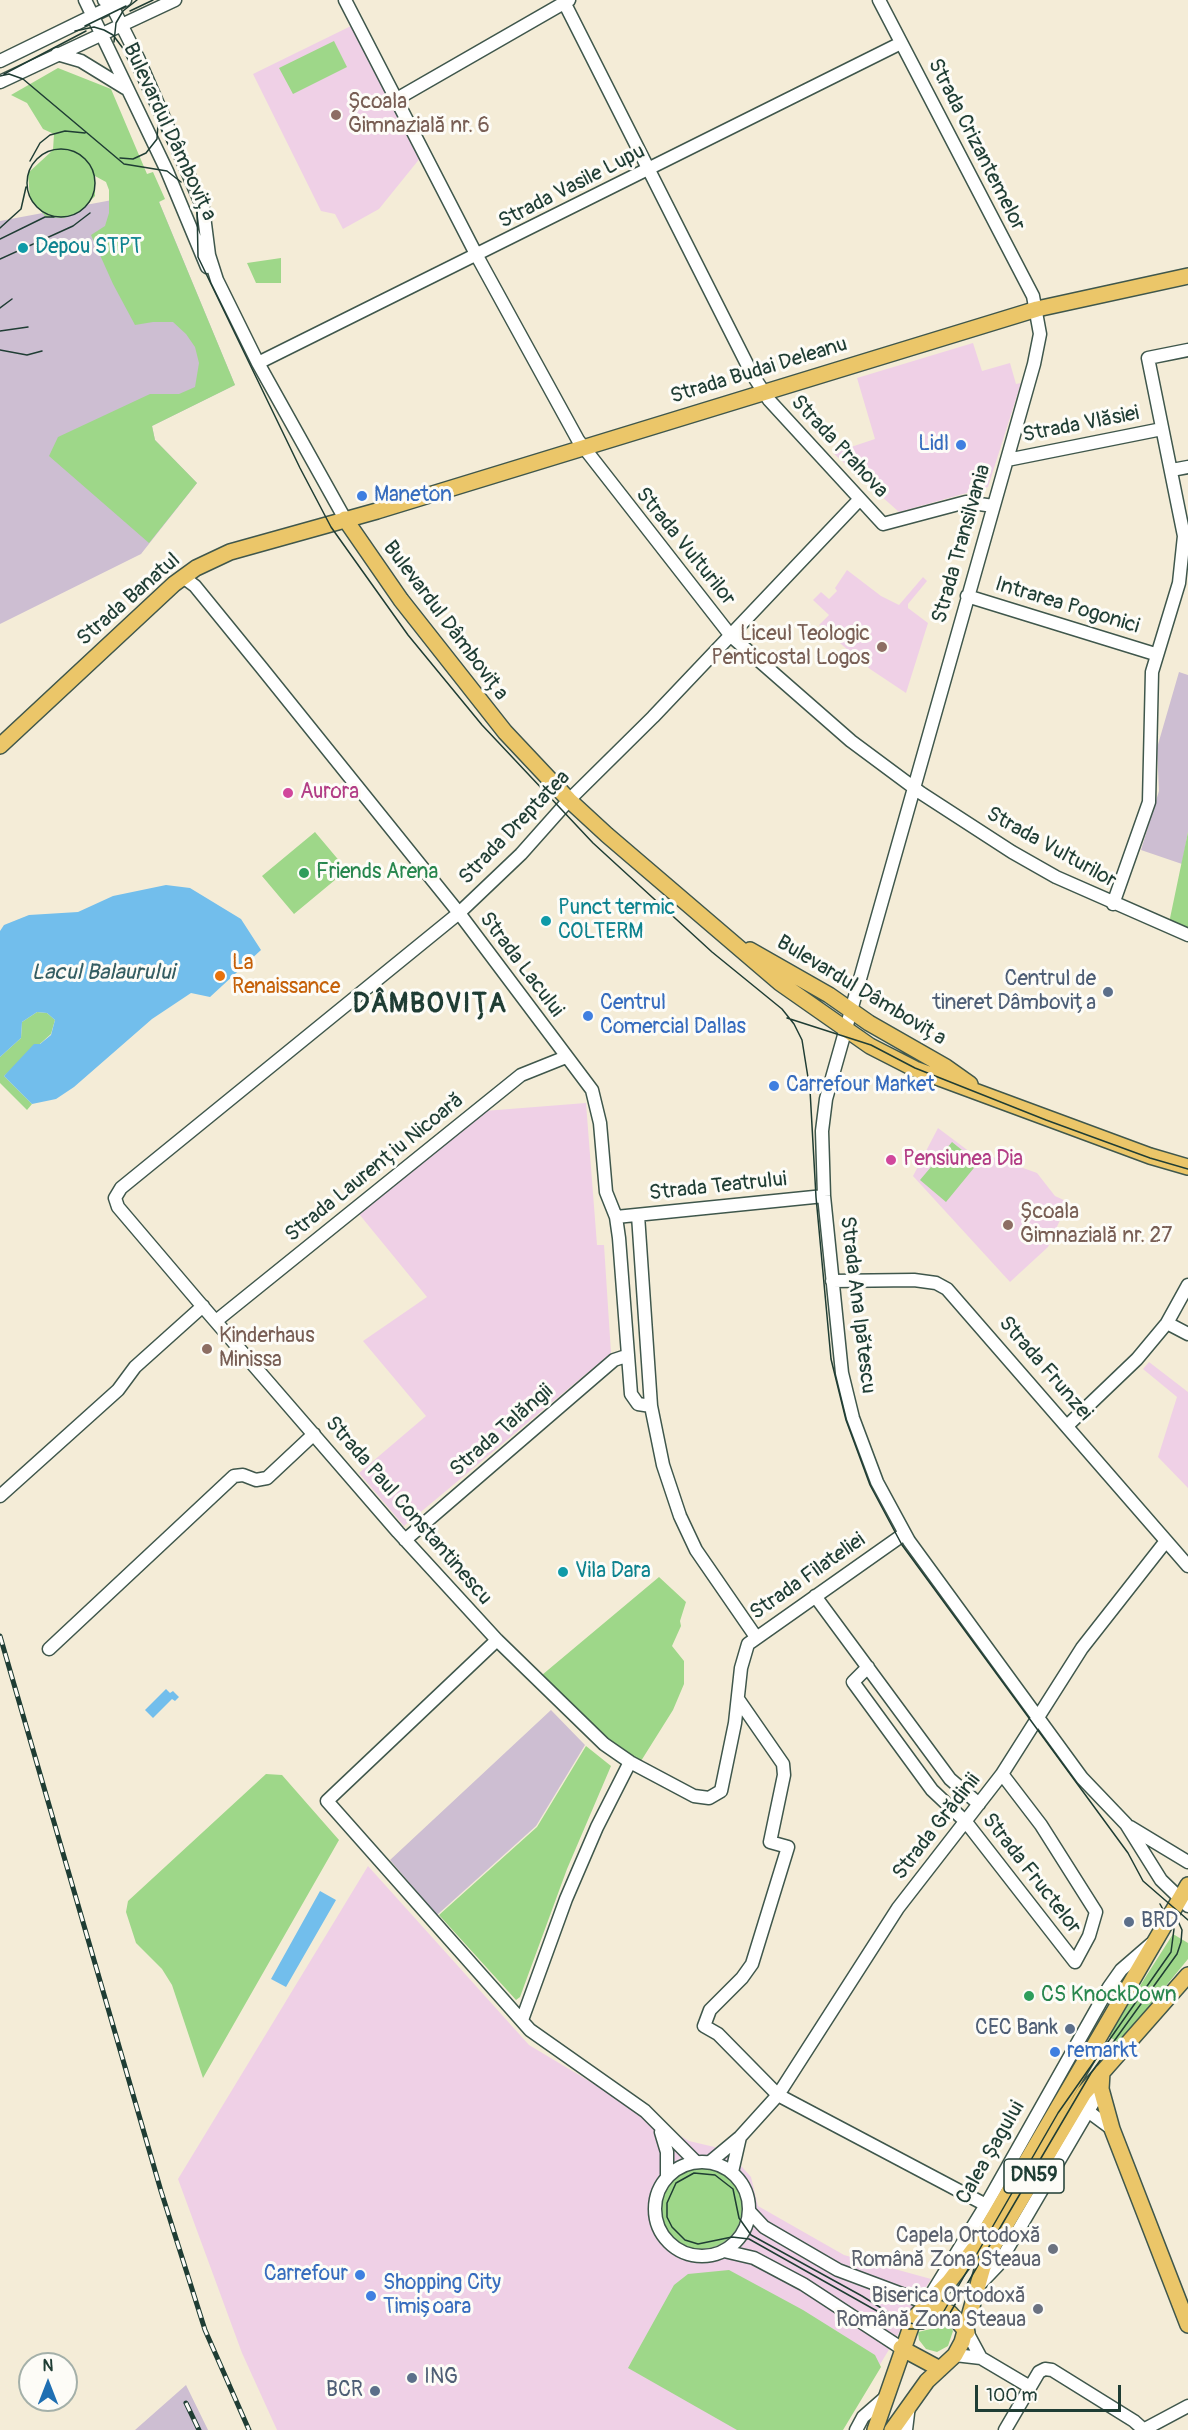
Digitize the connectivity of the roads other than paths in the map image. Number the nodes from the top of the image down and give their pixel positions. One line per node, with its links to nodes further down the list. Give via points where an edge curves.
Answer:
1 (85, 0): 8 (street, Bulevardul Dâmbovița)
2 (125, 0): 7 (street)
3 (175, 0): 9 (street)
4 (345, 0): 16 (street, Strada Vulturilor)
5 (879, 0): 11 (street, Strada Crizantemelor)
6 (565, 1): 16 (street); 17 (street, Strada Prahova)
7 (108, 3): 8 (street); 9 (street, Bulevardul Dâmbovița)
8 (92, 16): 10 (street, Bulevardul Dâmbovița); 13 (street)
9 (122, 26): 10 (street); 20 (street, Bulevardul Dâmbovița, via 204,210)
10 (100, 34): 12 (street); 15 (street, Bulevardul Dâmbovița)
11 (901, 43): 17 (street, Strada Vasile Lupu); 21 (street, Strada Crizantemelor)
12 (57, 54): 14 (street); 15 (street, via 88,64)
13 (0, 61)
14 (0, 82)
15 (127, 89): 20 (street, Bulevardul Dâmbovița, via 205,265)
16 (395, 100): 18 (street, Strada Vulturilor)
17 (648, 171): 18 (street, Strada Vasile Lupu); 24 (street, Strada Prahova)
18 (477, 256): 23 (street, Strada Vasile Lupu); 26 (street, Strada Vulturilor)
19 (1188, 276): 21 (main road, Strada Budai Deleanu)
20 (216, 280): 23 (street, Bulevardul Dâmbovița)
21 (1037, 309): 24 (main road, Strada Budai Deleanu); 27 (street, Strada Transilvania, via 1039,344)
22 (1188, 350): 25 (street, via 1148,358)
23 (258, 363): 32 (street, Bulevardul Dâmbovița)
24 (763, 392): 26 (main road, Strada Budai Deleanu); 30 (street, Strada Prahova)
25 (1162, 429): 27 (street, Strada Vlăsiei); 29 (street)
26 (582, 447): 32 (main road, Strada Budai Deleanu); 35 (street, Strada Vulturilor)
27 (1007, 460): 31 (street, Strada Transilvania)
28 (1188, 467): 29 (street)
29 (1172, 470): 36 (street, via 1184,536 1181,569)
30 (859, 500): 31 (street, Strada Prahova, via 883,524 966,502); 35 (street, Strada Dreptatea)
31 (993, 506): 34 (street, Strada Transilvania)
32 (345, 519): 33 (main road, Strada Banatul, via 230,552); 39 (main road, Bulevardul Dâmbovița, via 400,600 480,704)
33 (183, 576): 37 (main road, Strada Banatul); 41 (street, Strada Lacului)
34 (967, 596): 36 (street, Intrarea Pogonici); 38 (street, Strada Transilvania)
35 (731, 636): 38 (street, Strada Vulturilor, via 851,741); 39 (street, Strada Dreptatea)
36 (1155, 654): 40 (street, via 1149,802)
37 (0, 746)
38 (913, 788): 40 (street, Strada Vulturilor, via 1012,852); 44 (street, Strada Ana Ipătescu)
39 (569, 800): 41 (street, Strada Dreptatea, via 521,854); 42 (main road, Bulevardul Dâmbovița)
40 (1113, 904): 43 (street, Strada Vulturilor)
41 (459, 913): 46 (street, Strada Lacului); 50 (street, Strada Dreptatea, via 121,1188)
42 (716, 930): 44 (main road, Bulevardul Dâmbovița); 45 (main road, Bulevardul Dâmbovița, via 780,983)
43 (1188, 935)
44 (851, 1010): 45 (street, Strada Ana Ipătescu); 47 (main road, Bulevardul Dâmbovița)
45 (845, 1028): 47 (main road, Bulevardul Dâmbovița, via 915,1069); 49 (street, Strada Ana Ipătescu, via 823,1114)
46 (566, 1057): 52 (street, Strada Lacului, via 597,1103 606,1192); 56 (street, Strada Laurențiu Nicoară, via 521,1076)
47 (982, 1092): 48 (main road, Bulevardul Dâmbovița)
48 (1188, 1167)
49 (824, 1196): 51 (street, Strada Teatrului); 53 (street, Strada Ana Ipătescu)
50 (116, 1198): 55 (street, Strada Paul Constantinescu, via 118,1207)
51 (638, 1215): 52 (street, Strada Teatrului); 60 (street)
52 (616, 1217): 59 (street, Strada Lacului)
53 (832, 1281): 61 (street, Strada Frunzei, via 914,1280 947,1289); 64 (street, Strada Ana Ipătescu, via 842,1374 853,1418 877,1482)
54 (1188, 1285): 57 (street)
55 (203, 1306): 56 (street, Strada Paul Constantinescu); 63 (street, via 135,1367 118,1390)
56 (216, 1321): 62 (street, Strada Paul Constantinescu)
57 (1167, 1323): 58 (street); 61 (street, via 1137,1359)
58 (1188, 1335)
59 (626, 1356): 60 (street, Strada Lacului, via 634,1401); 65 (street, Strada Talăngii, via 614,1360)
60 (651, 1407): 69 (street, via 663,1465 680,1516 696,1550)
61 (1068, 1425): 66 (street, Strada Frunzei)
62 (314, 1434): 65 (street, Strada Paul Constantinescu); 71 (street, via 267,1478 234,1476)
63 (0, 1496)
64 (904, 1534): 68 (street, Strada Filateliei); 74 (street, Strada Ana Ipătescu)
65 (402, 1536): 70 (street, Strada Paul Constantinescu)
66 (1166, 1541): 67 (street, Strada Frunzei); 74 (street, Strada Grădinii, via 1082,1648)
67 (1188, 1566)
68 (816, 1596): 69 (street, Strada Filateliei); 72 (street, Strada Fructelor)
69 (756, 1637): 73 (street, Strada Filateliei, via 744,1653)
70 (497, 1640): 75 (street, Strada Paul Constantinescu, via 593,1735); 86 (street, via 327,1801)
71 (49, 1649)
72 (868, 1667): 78 (street, Strada Fructelor, via 950,1779); 79 (street, Strada Fructelor, via 853,1682 932,1790)
73 (738, 1699): 77 (street, Strada Filateliei, via 723,1784); 89 (street, via 783,1764 770,1842 788,1847 752,1964 710,2010 704,2026 718,2034)
74 (1038, 1718): 76 (street, Strada Grădinii); 80 (street, Strada Ana Ipătescu, via 1082,1778)
75 (630, 1762): 77 (street, Strada Paul Constantinescu, via 694,1796); 86 (street, via 566,1899)
76 (1002, 1774): 78 (street, Strada Grădinii); 79 (street, Strada Fructelor, via 1041,1825 1096,1912 1075,1962)
77 (714, 1797)
78 (979, 1804): 79 (street, Strada Grădinii)
79 (966, 1822): 89 (street, Strada Grădinii, via 898,1908)
80 (1126, 1824): 81 (street, Strada Ana Ipătescu); 83 (street, Strada Ana Ipătescu, via 1161,1880)
81 (1188, 1862)
82 (1188, 1885): 83 (main road, DN59)
83 (1184, 1902): 84 (main road, Calea Șagului / DN59)
84 (1157, 1940): 98 (street, Calea Șagului, via 1121,1970 1109,1987); 102 (main road, Calea Șagului / DN59, via 980,2241 949,2282)
85 (1188, 1975): 87 (main road, DN59)
86 (522, 2020): 91 (street, via 645,2111)
87 (1102, 2072): 88 (main road); 101 (main road, DN59, via 1084,2093 1003,2229 983,2267)
88 (1101, 2089): 90 (street); 92 (main road)
89 (778, 2095): 93 (street, Strada Grădinii); 98 (street)
90 (1089, 2112): 92 (street); 101 (street, via 999,2265)
91 (660, 2128): 94 (street); 97 (street, via 667,2152)
92 (1112, 2129): 103 (main road)
93 (740, 2137): 95 (street, Strada Grădinii); 96 (street, Strada Grădinii)
94 (696, 2162): 95 (street); 97 (street, via 680,2166)
95 (710, 2162): 96 (street)
96 (732, 2172): 99 (street, via 746,2190)
97 (667, 2176): 100 (street, via 655,2201 661,2233 686,2254 711,2256)
98 (986, 2205): 102 (street, Calea Șagului)
99 (750, 2212): 100 (street, via 745,2230); 102 (street, via 764,2227 838,2270)
100 (724, 2251): 105 (street, via 754,2258 803,2284)
101 (978, 2286): 104 (main road, DN59)
102 (926, 2303): 104 (main road, via 950,2313); 105 (main road, Calea Șagului / DN59, via 914,2318)
103 (1188, 2325)
104 (967, 2332): 106 (main road, DN59); 107 (street)
105 (901, 2348): 108 (main road); 110 (main road, Calea Șagului / DN59)
106 (955, 2355): 107 (street); 108 (main road, DN59)
107 (981, 2358): 109 (street)
108 (940, 2369): 111 (main road, DN59)
109 (1030, 2387): 117 (street); 118 (street, via 1039,2372 1052,2370)
110 (887, 2396): 113 (street); 114 (main road, Calea Șagului / DN59)
111 (909, 2405): 115 (main road, DN59); 116 (street)
112 (1188, 2406): 118 (street)
113 (856, 2430)
114 (875, 2430)
115 (892, 2430)
116 (906, 2430)
117 (1005, 2430)
118 (1144, 2430)

